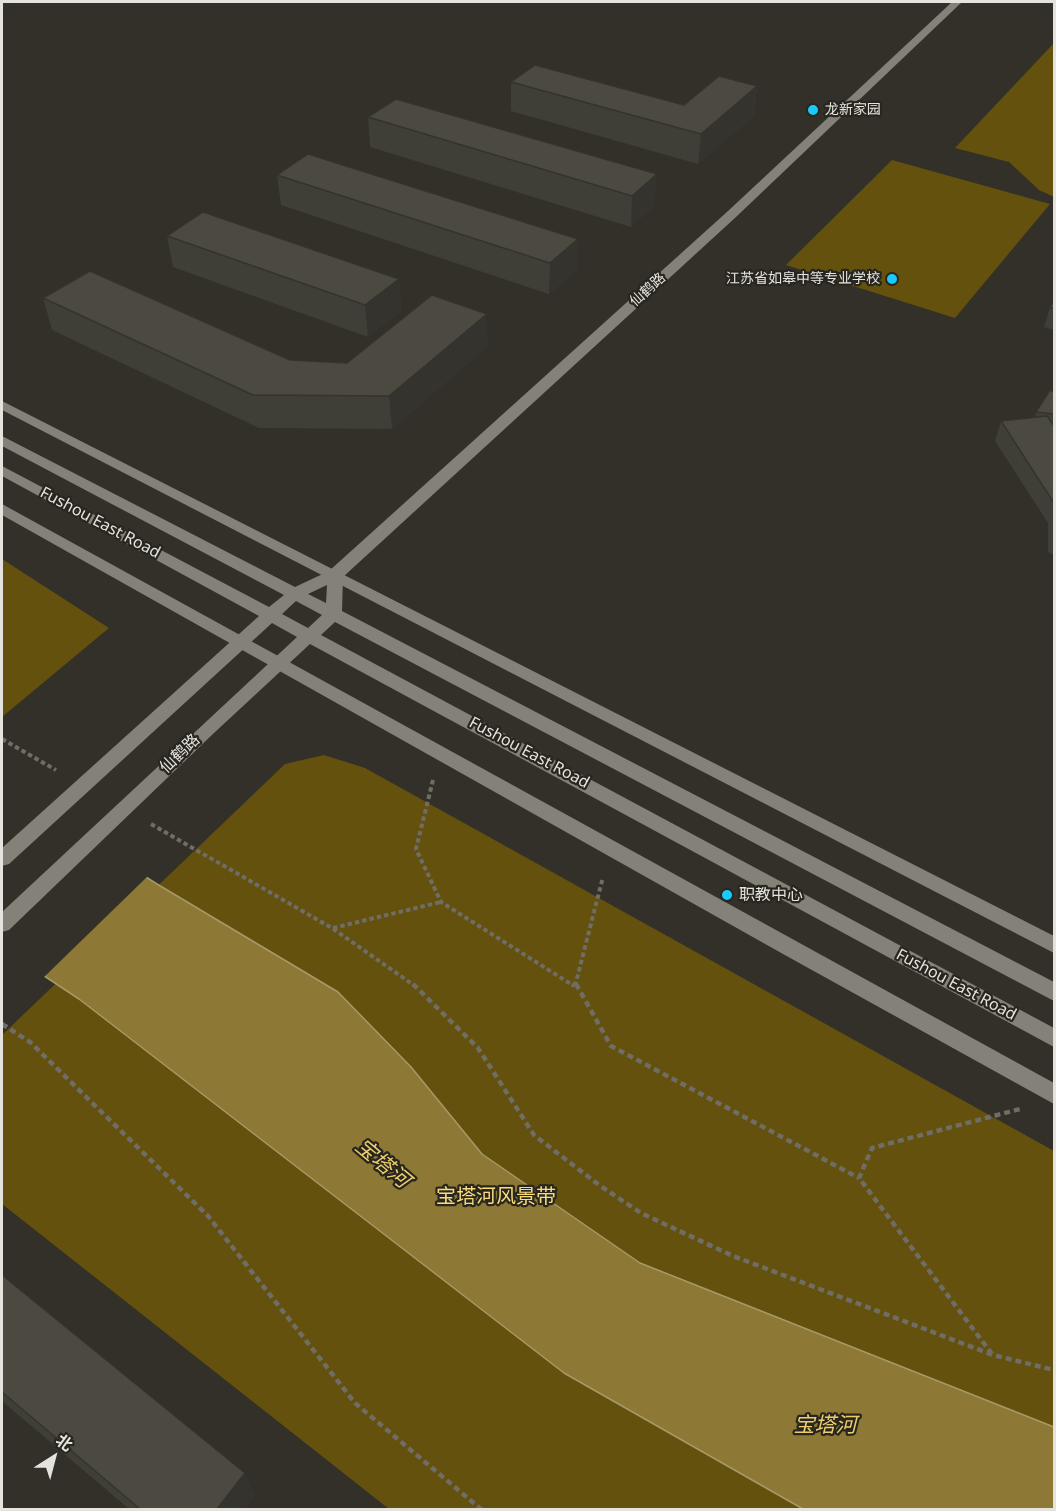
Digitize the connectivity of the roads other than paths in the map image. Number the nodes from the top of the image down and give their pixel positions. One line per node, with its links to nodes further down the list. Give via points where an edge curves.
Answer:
1 (957, 2): 6 (street, 仙鹤路, via 732,214)
2 (2, 405): 6 (street)
3 (2, 440): 7 (street, Fushou East Road)
4 (2, 470): 9 (street, Fushou East Road)
5 (2, 509): 11 (street)
6 (335, 575): 7 (street, 仙鹤路); 8 (street); 15 (street)
7 (296, 593): 8 (street, Fushou East Road); 9 (street, 仙鹤路)
8 (334, 613): 10 (street, 仙鹤路); 16 (street, Fushou East Road)
9 (271, 614): 10 (street, Fushou East Road); 11 (street, 仙鹤路)
10 (311, 635): 12 (street, 仙鹤路); 17 (street, Fushou East Road)
11 (240, 641): 12 (street); 13 (street, 仙鹤路)
12 (280, 664): 14 (street, 仙鹤路); 18 (street)
13 (2, 859)
14 (2, 924)
15 (1054, 945)
16 (1054, 992)
17 (1054, 1038)
18 (1054, 1094)

